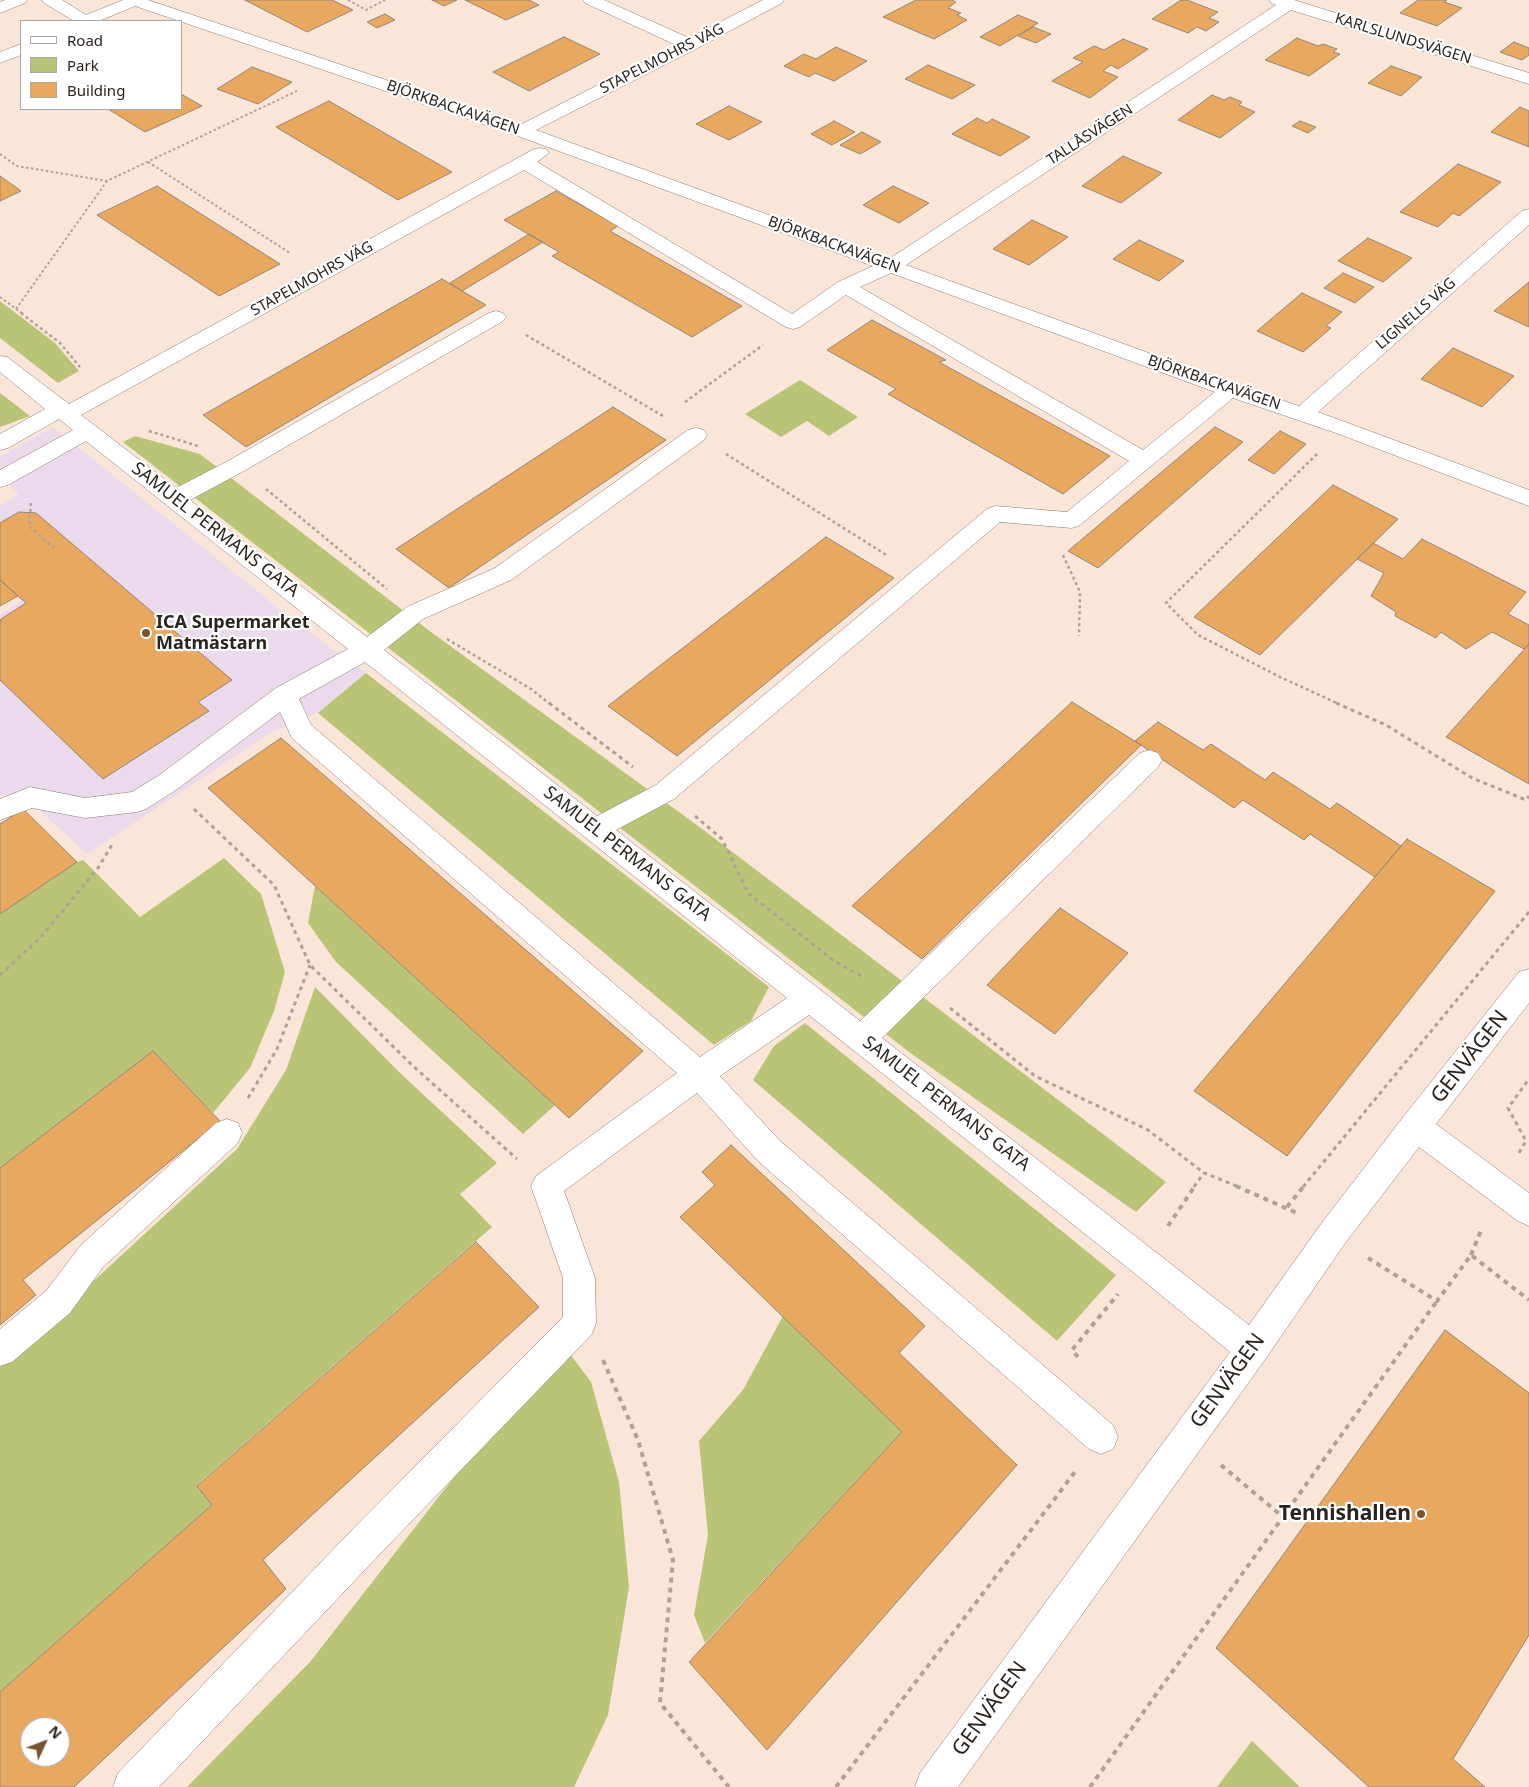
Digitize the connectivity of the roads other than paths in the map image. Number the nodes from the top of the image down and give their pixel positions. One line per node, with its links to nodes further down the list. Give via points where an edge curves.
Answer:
1 (19, 0): 8 (street)
2 (50, 0): 10 (street)
3 (136, 0): 11 (street); 16 (street, BJÖRKBACKAVÄGEN)
4 (591, 0): 12 (street)
5 (776, 0): 12 (street, STAPELMOHRS VÄG)
6 (1283, 2): 9 (street, KARLSLUNDSVÄGEN); 20 (street, TALLÅSVÄGEN)
7 (1348, 6): 9 (street)
8 (0, 8)
9 (1335, 18): 15 (street, KARLSLUNDSVÄGEN)
10 (83, 20)
11 (87, 20)
12 (690, 45): 16 (street, STAPELMOHRS VÄG)
13 (20, 49): 14 (street)
14 (0, 58)
15 (1529, 78)
16 (521, 131): 17 (street, BJÖRKBACKAVÄGEN)
17 (557, 145): 18 (street, STAPELMOHRS VÄG); 20 (street, BJÖRKBACKAVÄGEN)
18 (524, 162): 21 (street, TALLÅSVÄGEN, via 793,323); 25 (street, STAPELMOHRS VÄG, via 97,397)
19 (1529, 215): 26 (street, LIGNELLS VÄG)
20 (892, 266): 21 (street, TALLÅSVÄGEN); 24 (street, BJÖRKBACKAVÄGEN)
21 (845, 286): 31 (street)
22 (496, 317): 34 (street)
23 (0, 362): 25 (street, SAMUEL PERMANS GATA)
24 (1230, 390): 26 (street, BJÖRKBACKAVÄGEN); 31 (street)
25 (64, 412): 27 (street, SAMUEL PERMANS GATA); 29 (street, STAPELMOHRS VÄG)
26 (1303, 414): 35 (street, BJÖRKBACKAVÄGEN)
27 (88, 432): 32 (street); 34 (street, SAMUEL PERMANS GATA)
28 (696, 435): 36 (street, via 503,574 415,613)
29 (0, 443)
30 (0, 460): 32 (street)
31 (1144, 460): 40 (street, via 1072,520 995,514 665,792)
32 (22, 468): 33 (street)
33 (0, 480)
34 (174, 498): 36 (street, SAMUEL PERMANS GATA)
35 (1529, 498)
36 (367, 650): 37 (street); 40 (street, SAMUEL PERMANS GATA)
37 (285, 695): 39 (street, via 137,802 85,808 30,797); 44 (street, via 301,732)
38 (1149, 760): 43 (street)
39 (0, 810)
40 (595, 829): 42 (street, SAMUEL PERMANS GATA)
41 (1529, 981): 45 (street, GENVÄGEN)
42 (810, 998): 43 (street, SAMUEL PERMANS GATA); 44 (street)
43 (862, 1038): 48 (street, SAMUEL PERMANS GATA)
44 (699, 1074): 50 (street, via 769,1151); 51 (street, via 547,1186 579,1278 580,1323)
45 (1415, 1126): 47 (street); 48 (street, GENVÄGEN, via 1332,1235)
46 (227, 1133): 49 (street, via 92,1256 58,1302)
47 (1529, 1211)
48 (1252, 1349): 52 (street, GENVÄGEN)
49 (0, 1350)
50 (1101, 1437)
51 (132, 1787)
52 (934, 1787)

